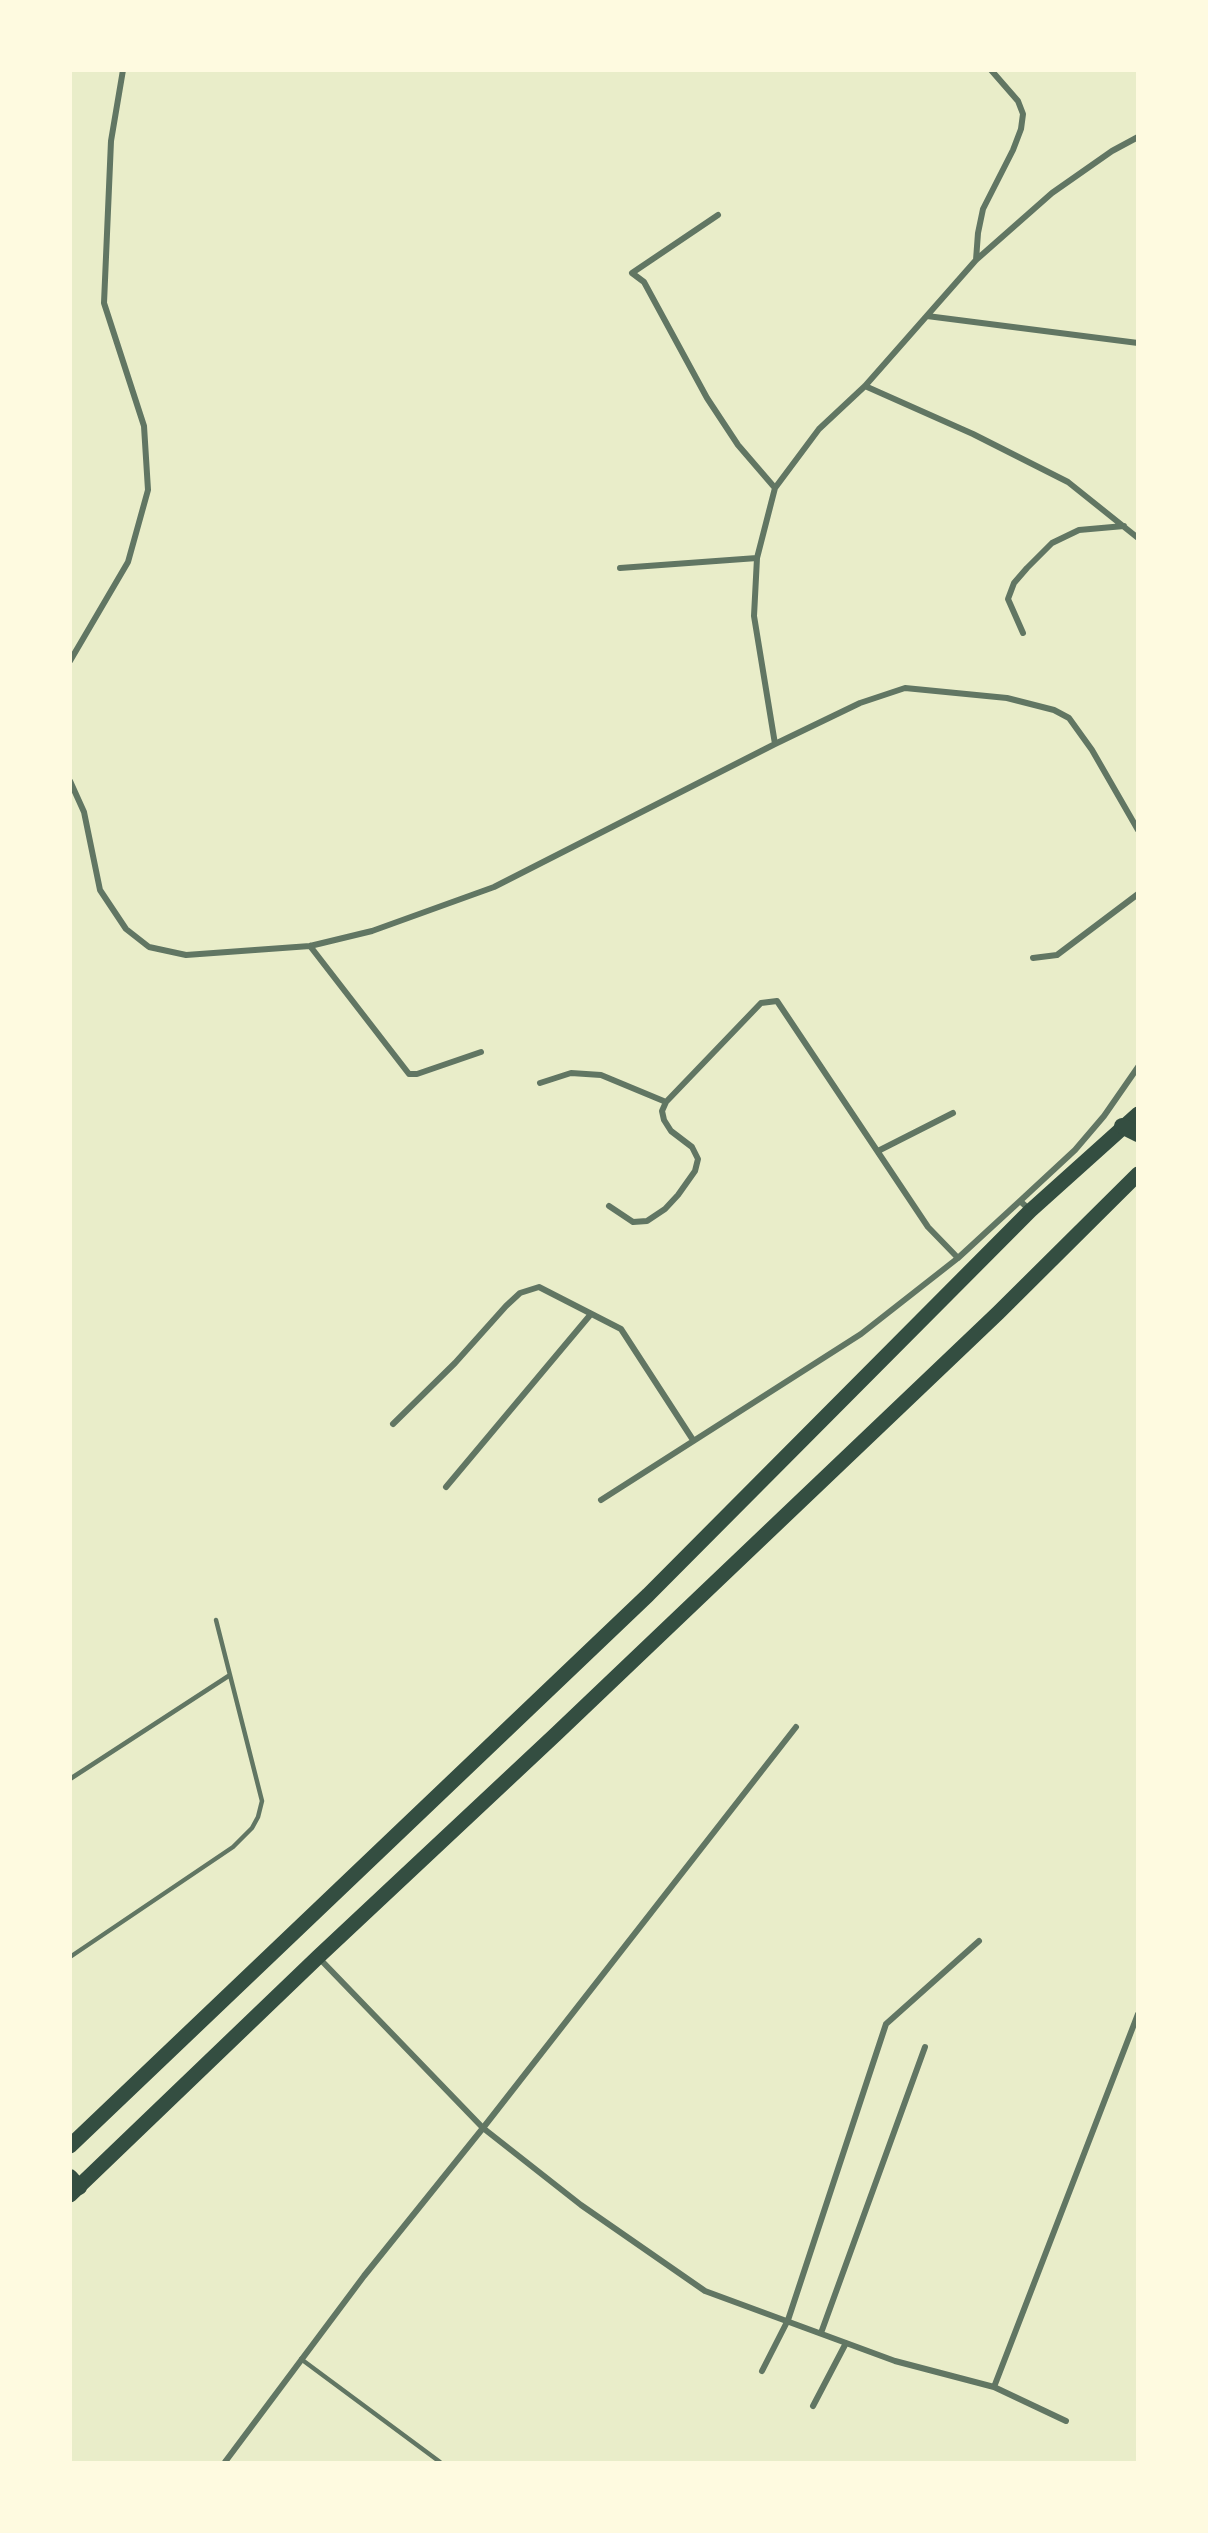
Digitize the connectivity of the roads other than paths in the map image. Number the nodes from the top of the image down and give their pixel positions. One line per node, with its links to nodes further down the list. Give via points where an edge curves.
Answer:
1 (123, 70): 15 (street, via 111,141 104,303 144,426 148,490 128,562)
2 (991, 70): 5 (street, via 1018,101 1023,114 1013,150 983,209)
3 (1137, 137): 5 (street, via 1052,192)
4 (718, 215): 9 (street, via 632,273 644,282 732,436)
5 (976, 260): 6 (street)
6 (927, 316): 7 (street); 8 (street)
7 (1137, 343)
8 (865, 386): 9 (street, via 819,429); 10 (street, via 1068,482)
9 (775, 488): 12 (street)
10 (1124, 526): 11 (street); 14 (street, via 1079,530 1052,543 1027,568 1014,583 1008,599)
11 (1137, 538)
12 (757, 558): 13 (street); 16 (street, via 754,616)
13 (620, 568)
14 (1023, 633)
15 (70, 661)
16 (775, 744): 18 (street, via 860,703 905,688 1007,698 1054,710 1069,718 1092,750); 20 (street, via 494,886 372,931)
17 (70, 781): 20 (street, via 84,812 100,890 126,929 149,947 186,955)
18 (1137, 830)
19 (1137, 894): 21 (street, via 1057,955)
20 (310, 946): 22 (street, via 409,1074)
21 (1033, 958)
22 (481, 1052)
23 (1137, 1067): 33 (street, via 1104,1116)
24 (540, 1083): 25 (street, via 571,1073 601,1075)
25 (666, 1102): 30 (street, via 761,1003 777,1001); 32 (street, via 664,1120 671,1131 692,1147 698,1159 695,1171 678,1196 647,1221 633,1222)
26 (953, 1113): 30 (street)
27 (1137, 1114): 28 (main road)
28 (1122, 1126): 29 (highway); 33 (main road)
29 (1137, 1134)
30 (878, 1151): 34 (street, via 928,1227)
31 (1137, 1174): 46 (main road, via 833,1470)
32 (609, 1206)
33 (1025, 1206): 34 (street); 50 (main road, via 648,1594)
34 (958, 1258): 37 (street, via 861,1334)
35 (591, 1314): 36 (street, via 539,1287 520,1293); 37 (street, via 621,1329); 38 (street)
36 (393, 1424)
37 (693, 1440): 39 (street)
38 (446, 1487)
39 (601, 1500)
40 (216, 1620): 41 (lane)
41 (230, 1675): 43 (lane); 45 (lane, via 262,1801 252,1828 233,1847)
42 (796, 1727): 49 (street)
43 (70, 1779)
44 (979, 1941): 52 (street, via 886,2024)
45 (70, 1957)
46 (318, 1957): 49 (street); 51 (main road)
47 (1137, 2014): 57 (street)
48 (925, 2047): 53 (street)
49 (483, 2128): 52 (street, via 581,2205 705,2291); 55 (street)
50 (70, 2146)
51 (73, 2186)
52 (788, 2320): 53 (street); 56 (street)
53 (821, 2333): 54 (street)
54 (846, 2343): 57 (street, via 895,2361); 58 (street)
55 (302, 2359): 60 (street); 61 (lane)
56 (762, 2370)
57 (994, 2386): 59 (street)
58 (813, 2406)
59 (1066, 2421)
60 (225, 2463)
61 (440, 2463)

